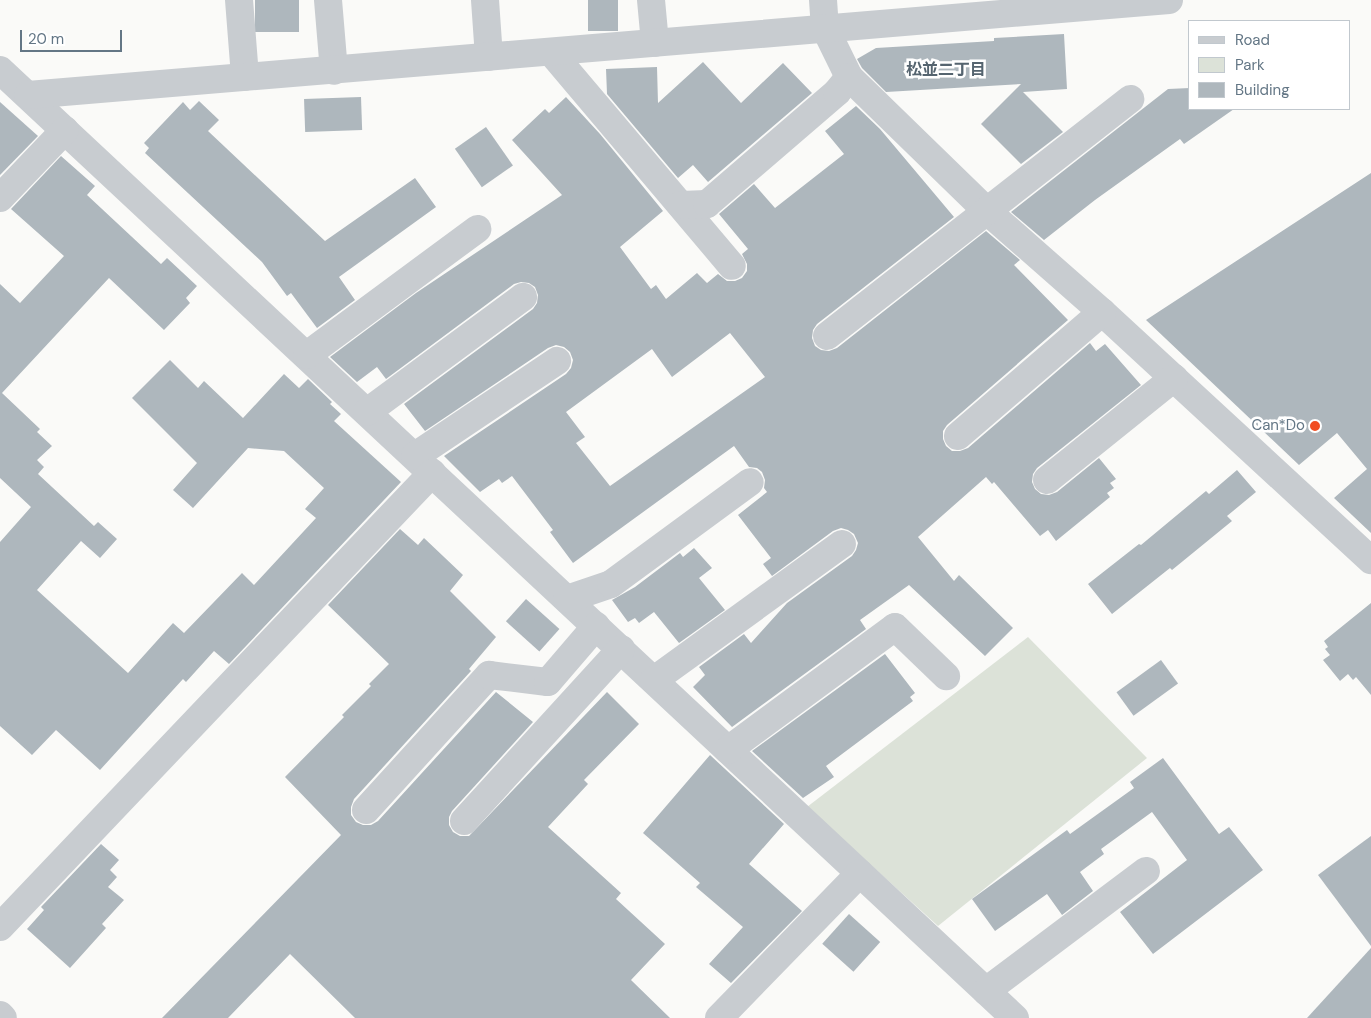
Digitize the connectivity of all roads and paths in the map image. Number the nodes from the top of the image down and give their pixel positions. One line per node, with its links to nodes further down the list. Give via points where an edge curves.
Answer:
1 (239, 0): 14 (street)
2 (328, 0): 13 (street)
3 (485, 0): 11 (street)
4 (651, 0): 9 (street)
5 (823, 0): 8 (street)
6 (1161, 0): 7 (street); 8 (street)
7 (1169, 0)
8 (824, 28): 9 (street); 15 (street)
9 (655, 43): 10 (street)
10 (551, 52): 11 (street); 20 (street)
11 (488, 57): 13 (street)
12 (0, 70): 16 (street)
13 (334, 71): 14 (street)
14 (245, 77): 16 (street)
15 (848, 77): 20 (street, via 838,92 707,204); 21 (street)
16 (28, 95): 18 (street)
17 (1130, 99): 21 (street)
18 (65, 130): 19 (street); 27 (street)
19 (0, 198)
20 (681, 206): 23 (street)
21 (987, 211): 25 (street); 26 (street)
22 (476, 229): 27 (street)
23 (732, 266)
24 (523, 296): 30 (street)
25 (1102, 312): 29 (street); 31 (street)
26 (827, 336)
27 (307, 355): 30 (street)
28 (557, 361): 32 (street)
29 (1174, 378): 33 (street); 36 (street)
30 (367, 412): 32 (street)
31 (958, 436)
32 (423, 465): 37 (street); 47 (street)
33 (1047, 480)
34 (750, 482): 37 (street, via 611,584)
35 (842, 544): 41 (street)
36 (1371, 560)
37 (567, 599): 38 (street)
38 (596, 626): 39 (street); 43 (street, via 548,682 489,675)
39 (620, 649): 41 (street); 44 (street)
40 (946, 676): 42 (street, via 895,627)
41 (654, 680): 42 (street)
42 (728, 750): 46 (street)
43 (366, 810)
44 (464, 821)
45 (1146, 871): 48 (street)
46 (860, 872): 48 (street); 51 (street)
47 (0, 927)
48 (986, 991): 52 (street)
49 (0, 1015): 50 (street)
50 (3, 1018)
51 (719, 1018)
52 (1015, 1018)

